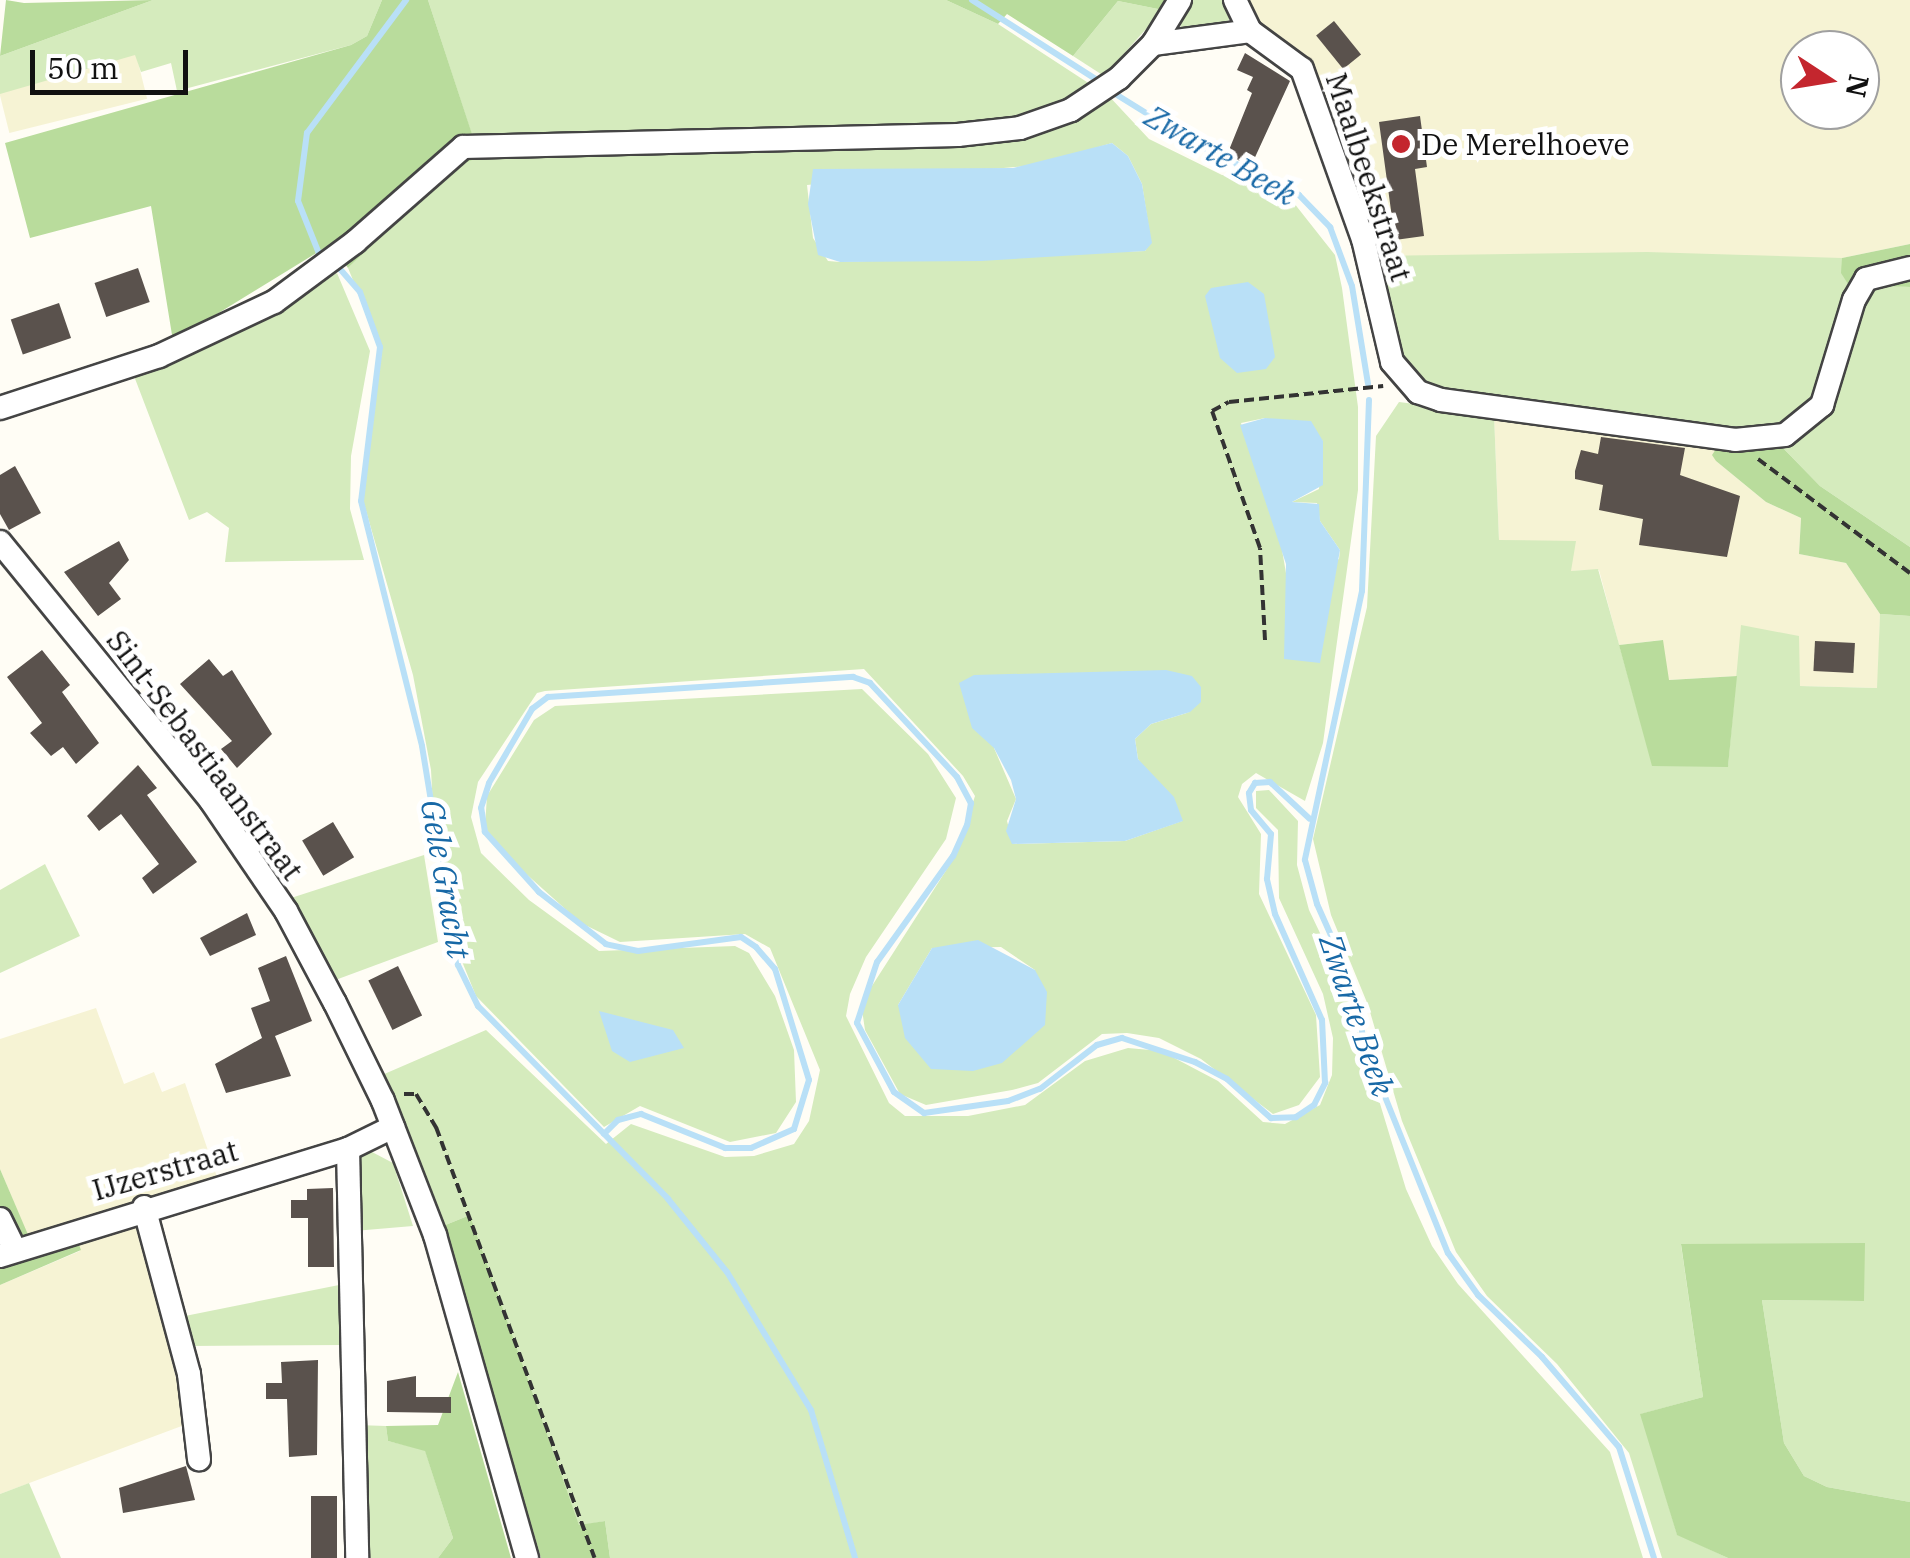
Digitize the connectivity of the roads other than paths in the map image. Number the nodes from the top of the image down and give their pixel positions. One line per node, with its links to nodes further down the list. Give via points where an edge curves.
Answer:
1 (1180, 0): 4 (street)
2 (1235, 0): 3 (street)
3 (1250, 31): 4 (street); 5 (street, Maalbeekstraat, via 1292,58 1315,92 1400,376 1441,400 1768,440 1802,425 1834,380 1854,300 1866,279)
4 (1154, 44): 6 (street, via 1098,94 1020,128 464,147 274,302 160,356)
5 (1910, 268)
6 (0, 408)
7 (0, 542): 8 (street, Sint-Sebastiaanstraat, via 250,856 286,911)
8 (393, 1127): 9 (street); 15 (street, Sint-Sebastiaanstraat, via 435,1235)
9 (348, 1149): 10 (street, IJzerstraat); 14 (street)
10 (144, 1207): 12 (street, IJzerstraat); 13 (street, via 189,1374)
11 (0, 1220): 12 (street)
12 (7, 1252)
13 (199, 1459)
14 (357, 1558)
15 (527, 1558)

